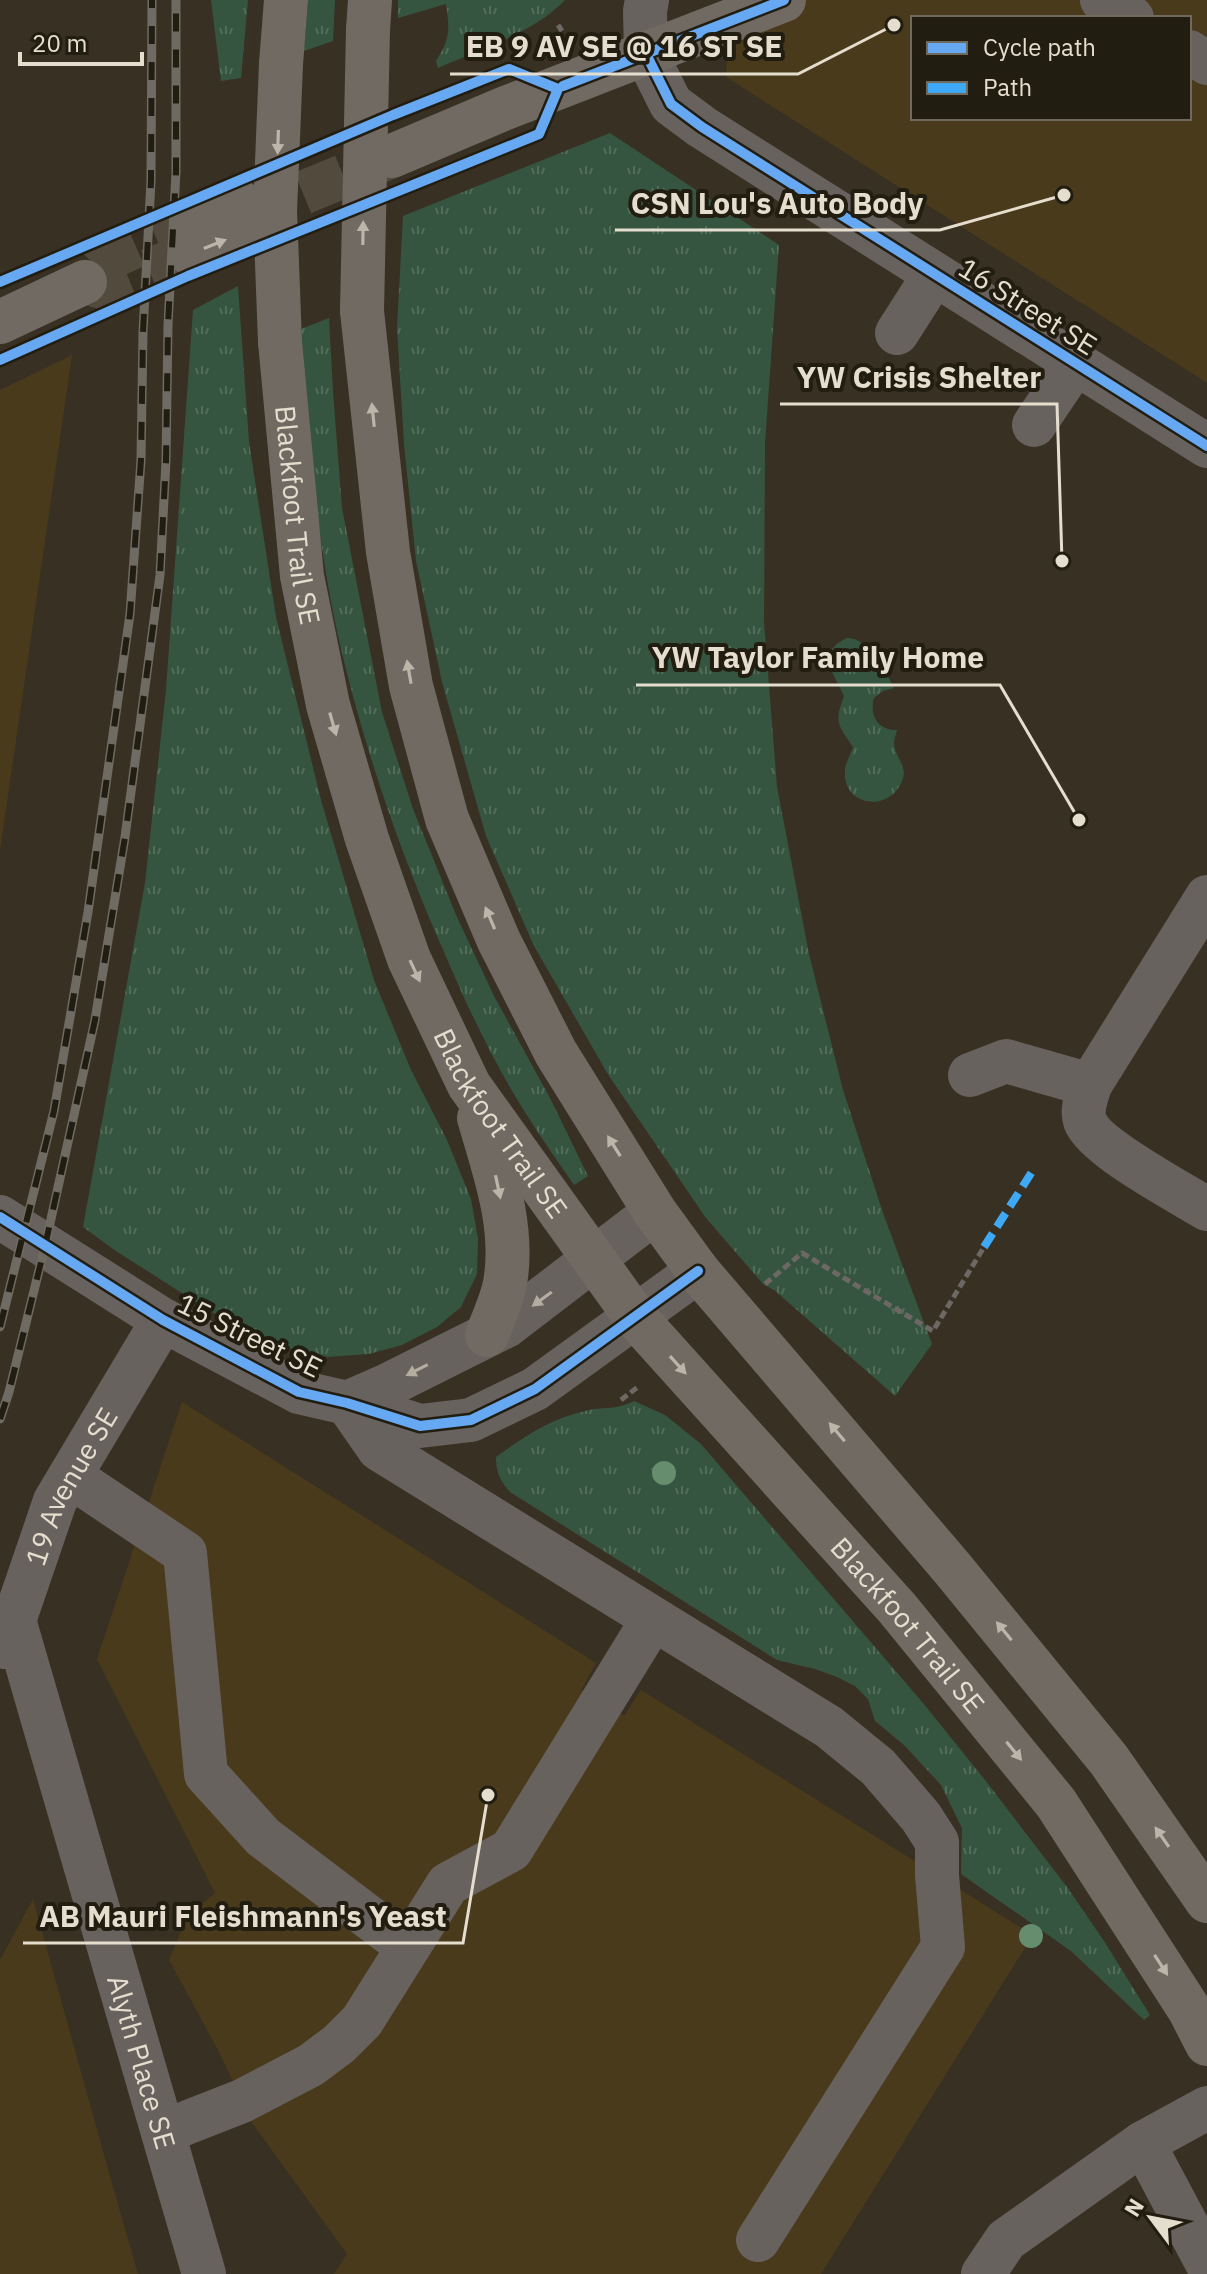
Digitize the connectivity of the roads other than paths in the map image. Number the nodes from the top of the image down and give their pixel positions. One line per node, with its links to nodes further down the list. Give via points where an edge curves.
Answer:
1 (286, 0): 20 (main road, Blackfoot Trail SE, one-way to 20, bridge, via 275,211 280,342 302,576 328,705 367,839 409,959)
2 (647, 0): 7 (street)
3 (784, 0): 7 (main road)
4 (1102, 0): 6 (street)
5 (369, 15): 23 (main road, one-way to 5, bridge, via 556,1053 499,941 447,819 411,686 388,552 362,311)
6 (1129, 16)
7 (646, 54): 8 (main road); 11 (street, 16 Street SE, via 671,104)
8 (392, 156)
9 (240, 218): 10 (main road)
10 (190, 238)
11 (934, 275): 14 (street); 15 (street, 16 Street SE)
12 (85, 282): 13 (main road)
13 (0, 322)
14 (897, 333)
15 (1075, 364): 16 (street); 17 (street, 16 Street SE)
16 (1034, 425)
17 (1207, 446)
18 (1207, 897): 21 (street)
19 (970, 1075): 21 (street, via 1006,1061)
20 (469, 1085): 25 (main road, Blackfoot Trail SE); 29 (main road, one-way to 29, via 499,1186 507,1241 505,1283)
21 (1088, 1104): 22 (street, via 1104,1145)
22 (1207, 1209)
23 (655, 1212): 25 (street, 15 Street SE); 26 (main road)
24 (0, 1217): 28 (street, 15 Street SE)
25 (595, 1260): 27 (main road, Blackfoot Trail SE); 29 (street, 15 Street SE, one-way to 29)
26 (698, 1271): 27 (street, 15 Street SE); 35 (main road, one-way to 26, via 1109,1760 943,1556)
27 (636, 1318): 30 (street, 15 Street SE, via 535,1389 471,1420 420,1426); 37 (main road, Blackfoot Trail SE, one-way to 37, via 897,1608 1056,1803)
28 (163, 1320): 30 (street, 15 Street SE, via 299,1392); 31 (street, 19 Avenue SE)
29 (487, 1335): 30 (street, 15 Street SE, one-way to 30)
30 (347, 1403): 32 (street, 15 Street SE, via 379,1449)
31 (70, 1476): 33 (street, 19 Avenue SE, via 55,1501); 36 (street, via 185,1553 206,1774 263,1837)
32 (653, 1619): 36 (street, via 511,1850 448,1884); 41 (street, 15 Street SE, via 829,1727 878,1767 937,1842 943,1947)
33 (14, 1620): 34 (street, 19 Avenue SE); 39 (street, Alyth Place SE)
34 (0, 1662)
35 (1207, 1901)
36 (408, 1947): 39 (street, via 362,2021 339,2044 242,2101)
37 (1207, 2044)
38 (1207, 2108): 40 (street)
39 (163, 2132): 43 (street, Alyth Place SE)
40 (1143, 2143): 42 (street); 44 (street, via 1006,2240)
41 (758, 2240)
42 (1207, 2263)
43 (204, 2274)
44 (983, 2274)

